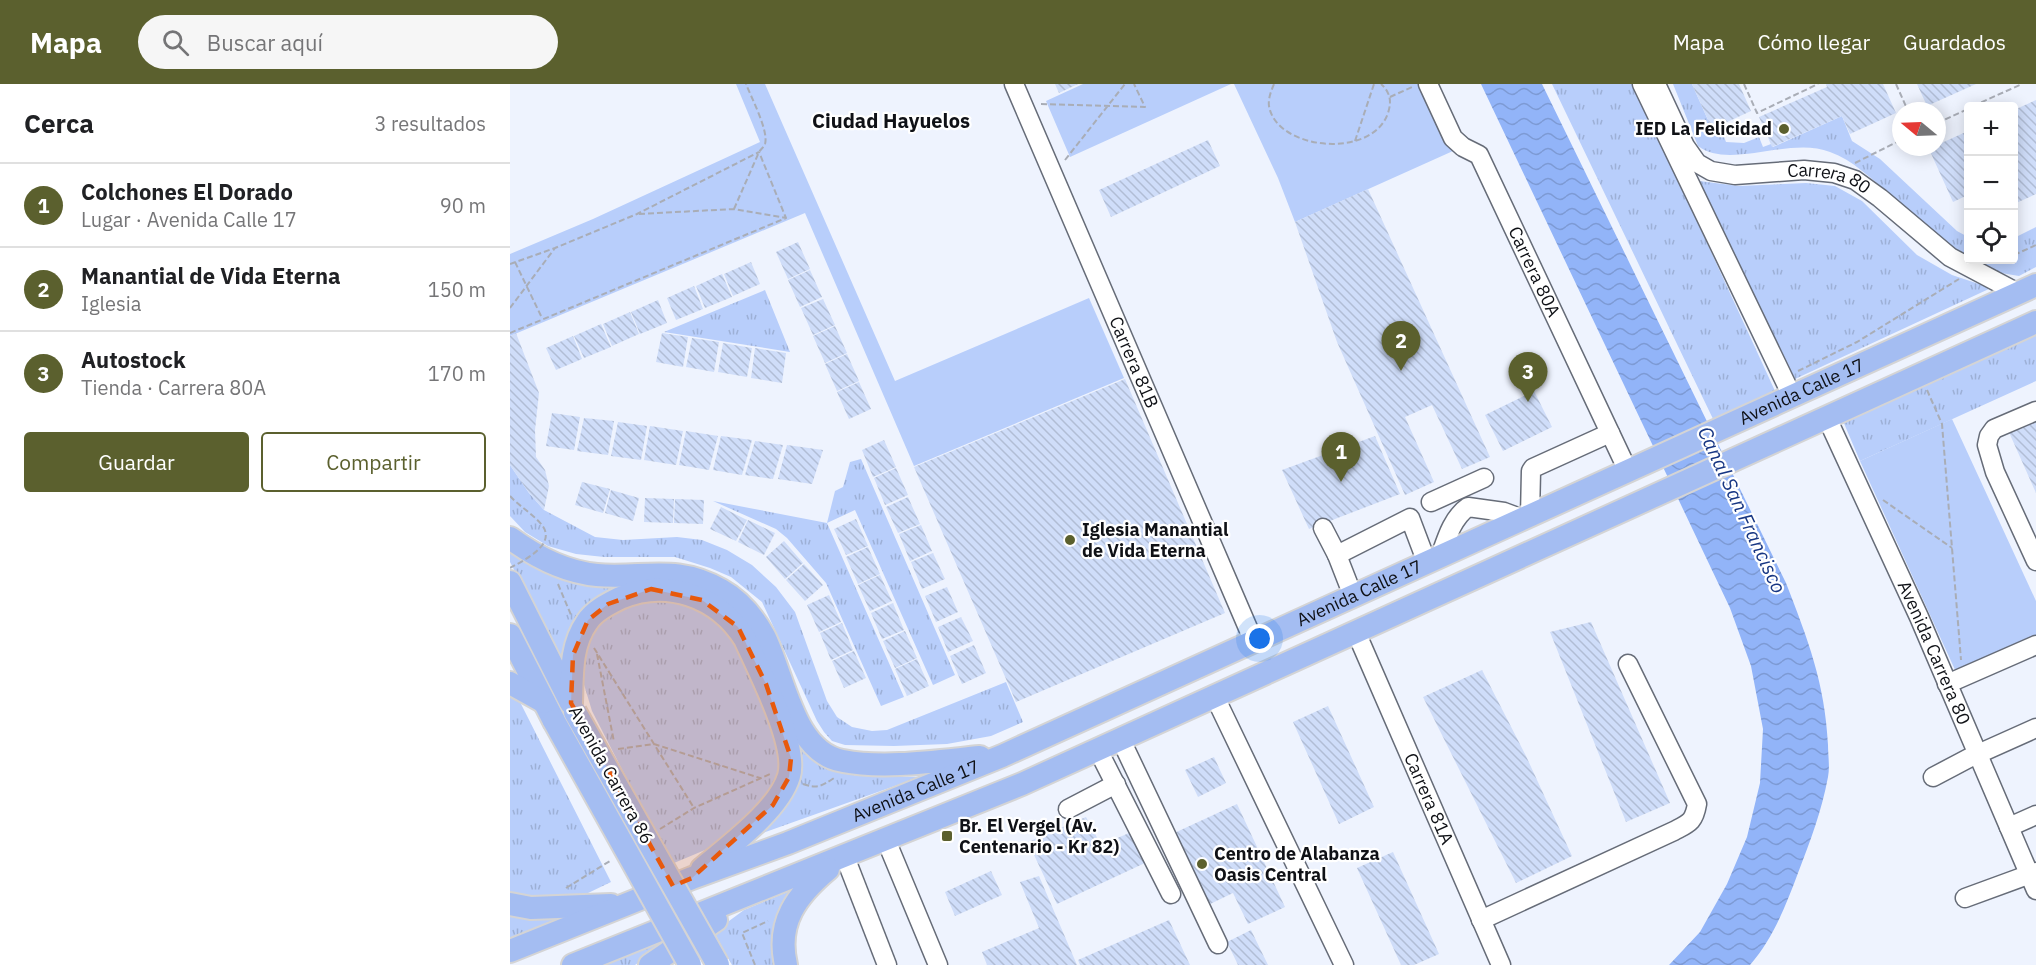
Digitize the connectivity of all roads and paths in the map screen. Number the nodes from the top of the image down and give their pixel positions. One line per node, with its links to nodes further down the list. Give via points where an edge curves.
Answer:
1 (746, 84): 25 (path, via 765,139)
2 (1014, 84): 70 (street, Carrera 81B)
3 (1125, 84): 20 (path)
4 (1134, 84): 20 (path, via 1145,107)
5 (1274, 84): 23 (path, via 1269,105 1284,128 1325,145)
6 (1374, 84): 23 (path)
7 (1383, 84): 16 (path)
8 (1428, 84): 48 (street, Carrera 80A, via 1453,138 1479,155)
9 (1642, 84): 44 (street)
10 (1656, 84): 27 (street, Carrera 80, via 1690,155 1703,168 1735,175 1804,170)
11 (1744, 84): 12 (path, via 1757,113)
12 (1818, 84)
13 (1896, 84): 17 (path)
14 (2022, 84): 18 (path)
15 (1416, 85): 16 (path)
16 (1390, 97): 23 (path, via 1382,125)
17 (1904, 102)
18 (1982, 102)
19 (1041, 104): 20 (path)
20 (1108, 106): 26 (path)
21 (1964, 111): 22 (path)
22 (1946, 119)
23 (1355, 141)
24 (1892, 144): 27 (path)
25 (759, 152): 28 (path); 29 (path); 30 (path)
26 (1065, 160)
27 (1834, 173): 37 (street, Carrera 80, via 1855,180 1950,257)
28 (734, 209): 29 (path); 30 (path)
29 (637, 214): 32 (path)
30 (786, 218): 41 (path)
31 (2036, 245): 33 (path)
32 (555, 248): 34 (path); 38 (path)
33 (2018, 253)
34 (515, 262): 35 (path); 38 (path)
35 (510, 264)
36 (1994, 264): 37 (path)
37 (1977, 271): 39 (street, Carrera 80); 44 (path)
38 (527, 285): 40 (path); 41 (path)
39 (2027, 289): 44 (main road, Avenida Calle 17)
40 (510, 308)
41 (542, 318): 43 (path)
42 (2036, 322): 47 (main road, Avenida Calle 17)
43 (510, 333)
44 (1788, 387): 49 (main road, Avenida Calle 17, via 1718,430)
45 (1925, 387): 59 (path, via 1942,424)
46 (2036, 411): 62 (street, via 1994,429 1987,445 1995,472)
47 (1827, 418): 51 (street, Avenida Carrera 80); 67 (main road, Avenida Calle 17)
48 (1610, 433): 49 (street, Carrera 80A); 56 (street, via 1533,468)
49 (1635, 468): 56 (main road, Avenida Calle 17)
50 (1484, 478): 52 (street)
51 (1857, 482): 59 (path); 73 (street, Avenida Carrera 80)
52 (1460, 490): 54 (street); 55 (street)
53 (510, 496): 64 (path, bridge, via 541,524 546,537 541,548)
54 (1431, 501)
55 (1468, 507): 56 (street); 61 (street, via 1460,513)
56 (1526, 518): 61 (main road, Avenida Calle 17)
57 (1323, 528): 60 (street)
58 (510, 538): 63 (main road)
59 (1952, 548): 73 (path)
60 (1337, 555): 61 (street, via 1410,518); 66 (street)
61 (1433, 560): 66 (main road, Avenida Calle 17)
62 (2036, 561)
63 (549, 562): 69 (path); 83 (main road, via 596,575 672,574 721,590 748,613 763,634 797,721 814,746 830,757 877,763)
64 (510, 568)
65 (510, 582): 76 (main road, Avenida Carrera 86)
66 (1353, 596): 70 (main road, Avenida Calle 17)
67 (1356, 632): 75 (main road, Avenida Calle 17); 103 (street, Carrera 81A)
68 (510, 635): 77 (main road, Avenida Carrera 86)
69 (579, 636): 76 (main road, via 573,655); 94 (main road, via 588,620 608,604 636,592 666,589 716,607 745,639 790,749 789,777 763,816)
70 (1254, 642): 83 (main road, Avenida Calle 17)
71 (2036, 645): 73 (street)
72 (1628, 664): 103 (street, via 1697,804 1695,816 1674,831)
73 (1954, 680): 82 (street, Avenida Carrera 80)
74 (510, 683): 77 (main road)
75 (1215, 697): 79 (main road, Avenida Calle 17); 114 (street)
76 (573, 708): 109 (main road, Avenida Carrera 86, bridge)
77 (549, 712): 108 (main road, Avenida Carrera 86, bridge)
78 (2036, 728): 82 (street)
79 (1121, 740): 81 (main road, Avenida Calle 17); 104 (street)
80 (654, 744): 80 (path, via 615,750 597,651 649,735); 85 (path); 90 (path, via 694,808)
81 (1098, 750): 86 (street); 91 (main road, Avenida Calle 17)
82 (1977, 754): 84 (street); 89 (street, Avenida Carrera 80)
83 (1002, 756): 94 (main road, Avenida Calle 17)
84 (1933, 777)
85 (760, 778)
86 (1116, 784): 87 (street); 98 (street)
87 (1068, 809)
88 (2036, 815): 89 (street)
89 (2009, 827): 95 (street, Avenida Carrera 80)
90 (660, 829)
91 (886, 840): 92 (main road, Avenida Calle 17); 113 (street)
92 (843, 857): 97 (main road, Avenida Calle 17); 102 (main road, via 803,892); 112 (street)
93 (612, 860): 96 (path)
94 (692, 878): 101 (main road, Avenida Calle 17)
95 (2034, 879): 99 (street)
96 (564, 888)
97 (764, 888): 106 (main road, Avenida Calle 17); 107 (main road)
98 (1171, 894)
99 (1965, 898)
100 (510, 904): 101 (main road, via 531,908)
101 (624, 905): 105 (main road, Avenida Calle 17)
102 (791, 910): 110 (path, via 742,933); 111 (main road, via 783,940)
103 (1481, 920): 115 (street, Carrera 81A)
104 (1218, 944)
105 (510, 951)
106 (573, 965)
107 (650, 965)
108 (690, 965)
109 (718, 965)
110 (755, 965)
111 (786, 965)
112 (886, 965)
113 (938, 965)
114 (1344, 965)
115 (1501, 965)

